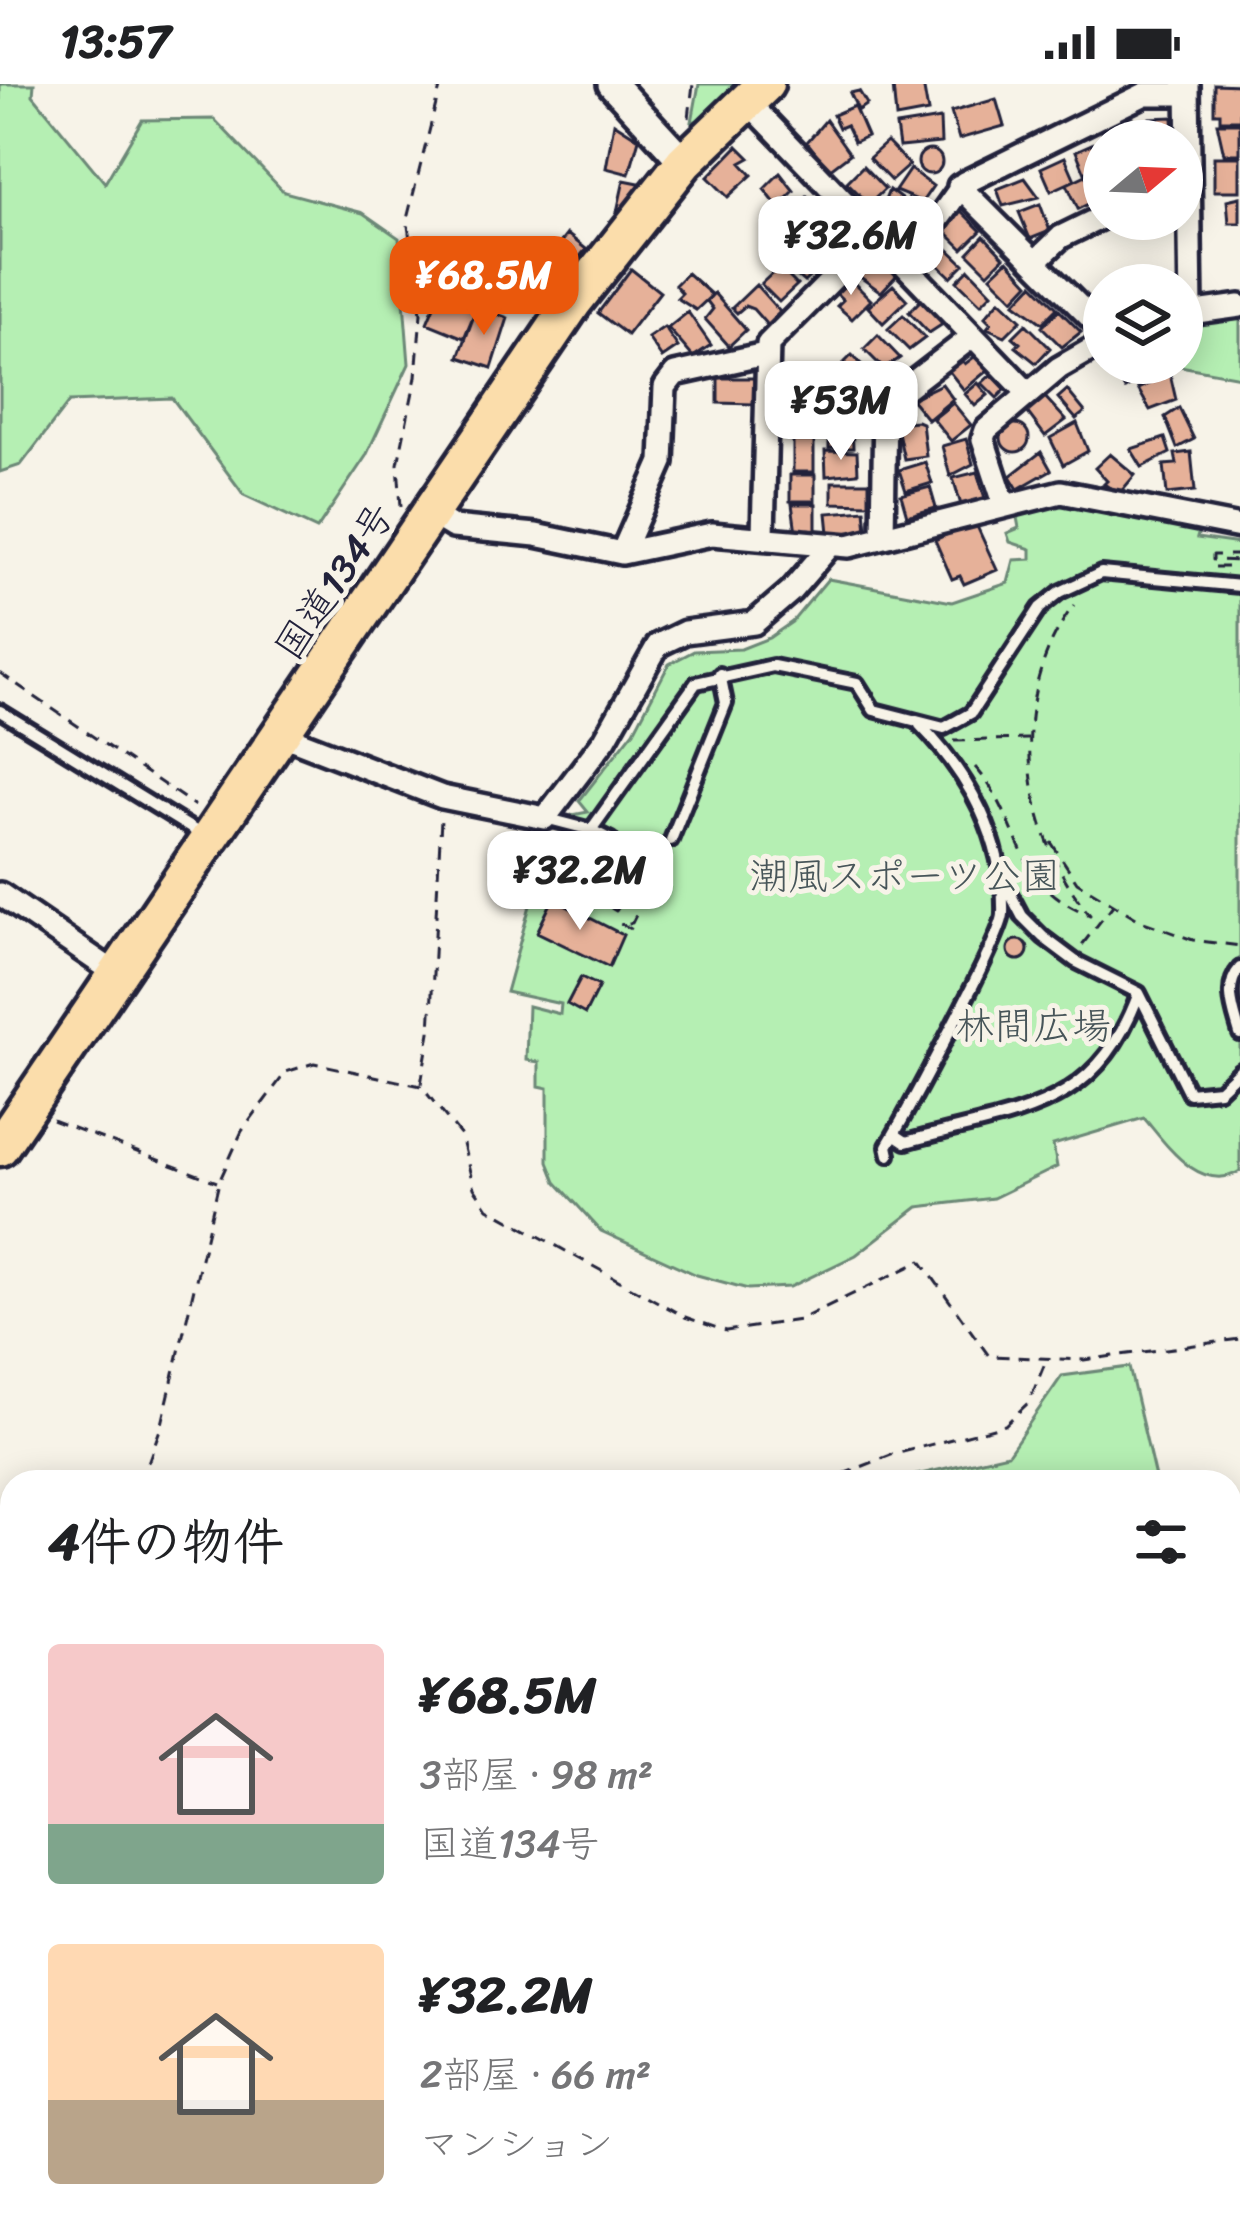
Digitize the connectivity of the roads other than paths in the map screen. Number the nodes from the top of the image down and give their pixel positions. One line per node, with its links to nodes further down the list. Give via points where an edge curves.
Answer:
1 (612, 84): 5 (street)
2 (1188, 89): 4 (street); 6 (street, via 1145,94)
3 (756, 93): 5 (highway, 国道134号); 8 (street)
4 (1187, 120)
5 (684, 162): 19 (highway, 国道134号, via 574,301)
6 (959, 186): 9 (street); 10 (street)
7 (1083, 226): 9 (street)
8 (876, 235): 10 (street); 15 (street)
9 (1036, 261): 12 (street)
10 (906, 265): 14 (street)
11 (1240, 306): 13 (street)
12 (1083, 310)
13 (1203, 311)
14 (973, 336): 17 (street); 22 (street, via 885,404)
15 (764, 354): 21 (street); 24 (street, via 675,374 665,387 662,462)
16 (1083, 356): 17 (street)
17 (1028, 392): 18 (street, via 983,439)
18 (1004, 503): 20 (street, via 1094,495); 22 (street)
19 (424, 522): 24 (street); 29 (highway, 国道134号)
20 (1240, 527)
21 (763, 535): 23 (street); 24 (street, via 695,536)
22 (883, 536): 23 (street)
23 (829, 548): 30 (street, via 754,622 685,632 658,645 605,740)
24 (622, 553)
25 (1240, 586): 28 (lane, via 1104,574 1046,603 968,717 944,728)
26 (720, 674): 28 (lane, via 773,666 857,682 874,710); 31 (lane, via 689,687); 34 (lane, via 726,703)
27 (0, 711): 32 (lane)
28 (918, 722): 35 (lane, via 974,791)
29 (282, 735): 30 (street, via 442,797); 32 (highway, 国道134号)
30 (544, 818): 31 (lane)
31 (591, 830): 33 (lane)
32 (216, 832): 38 (highway, 国道134号)
33 (611, 840)
34 (671, 840)
35 (997, 866): 39 (lane, via 1022,916 1043,937); 42 (lane, via 1004,919)
36 (0, 895): 38 (street)
37 (1240, 968): 40 (lane, via 1230,997)
38 (118, 974): 43 (highway, 国道134号)
39 (1138, 993): 41 (lane, via 1189,1094 1219,1090); 42 (lane, via 1114,1050 1070,1092 906,1142)
40 (1240, 1034)
41 (1240, 1070)
42 (894, 1134): 44 (lane)
43 (0, 1147)
44 (890, 1155)

